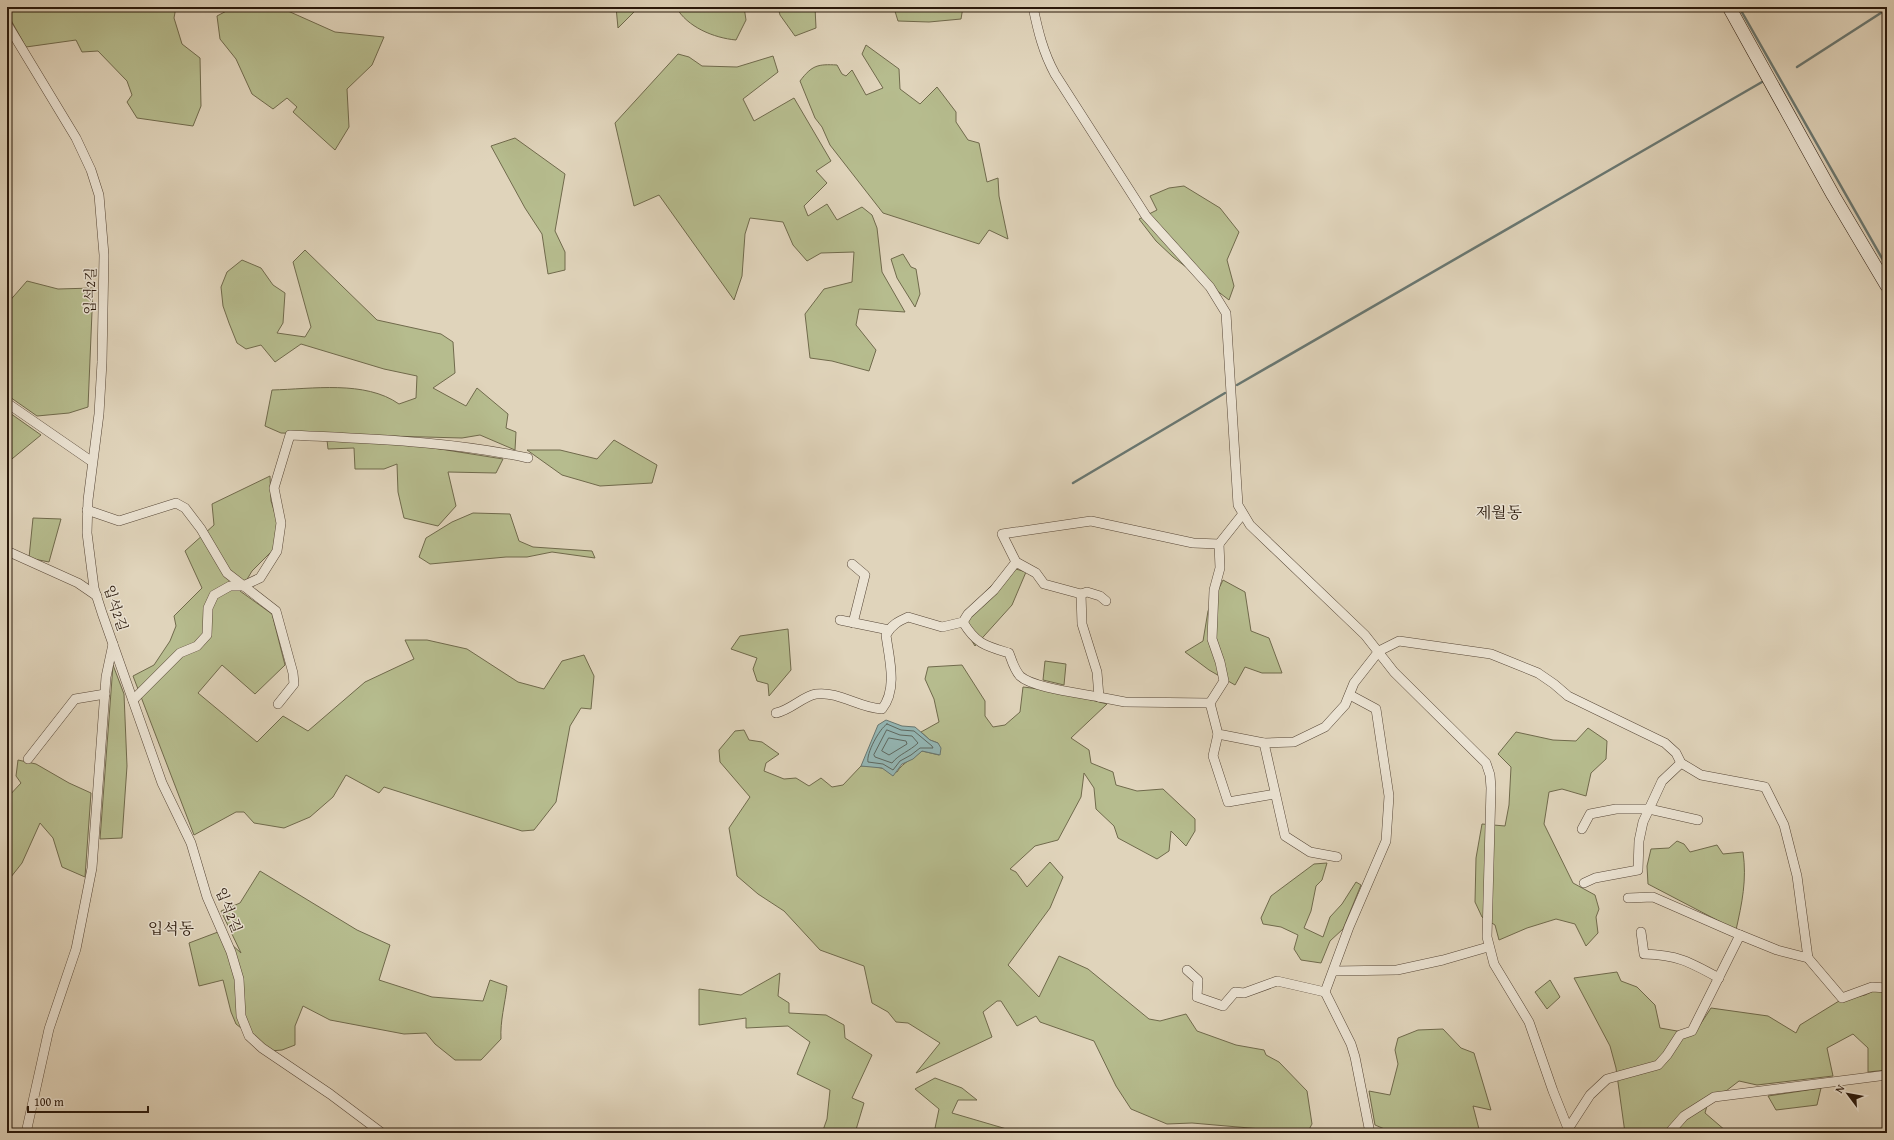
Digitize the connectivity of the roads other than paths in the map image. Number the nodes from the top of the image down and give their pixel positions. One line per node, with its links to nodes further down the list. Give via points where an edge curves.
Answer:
1 (1033, 7): 9 (street, via 1040,41 1055,74 1146,216 1210,286 1226,313 1238,505)
2 (1729, 7): 4 (street, via 1833,195)
3 (7, 24): 7 (street, 입석2길, via 74,134 91,170 99,195 104,255 102,362 99,414)
4 (1887, 286)
5 (7, 403): 7 (street)
6 (528, 458): 14 (street, via 492,450 441,444 290,435 274,488 281,523 277,551 260,578)
7 (91, 461): 8 (street, 입석2길)
8 (87, 510): 14 (street, via 119,520 176,503 185,508 227,573); 16 (street, 입석2길, via 87,533)
9 (1242, 514): 10 (street); 23 (street, via 1250,525)
10 (1219, 544): 12 (street, via 1193,542 1091,522 1002,534); 28 (street, via 1220,568 1214,590 1212,639 1224,681)
11 (7, 551): 16 (street, via 78,583)
12 (1016, 562): 15 (street, via 1036,572 1044,584); 19 (street, via 994,590)
13 (852, 564): 20 (street, via 865,575)
14 (242, 586): 27 (street, via 230,586 214,595 208,608 207,635 197,646 180,653); 29 (street, via 276,611 294,684)
15 (1081, 594): 17 (street, via 1087,592); 26 (street, via 1082,624 1097,672)
16 (97, 596): 22 (street, 입석2길)
17 (1106, 601)
18 (840, 620): 20 (street)
19 (963, 622): 21 (street, via 942,627 908,617); 26 (street, via 971,636 979,642 1009,653 1021,677 1035,684)
20 (853, 623): 21 (street)
21 (889, 630): 30 (street, via 886,635 891,690 887,704 882,709 872,709 830,694 814,694 786,711)
22 (113, 643): 24 (street); 27 (street, 입석2길)
23 (1379, 651): 25 (street, via 1354,683); 34 (street, via 1399,641 1491,654 1538,673 1568,696 1664,743 1676,753); 44 (street, via 1394,672 1480,755 1488,769 1491,788 1486,937)
24 (105, 694): 33 (street, via 74,699); 53 (street, via 92,868 76,949 48,1029)
25 (1350, 696): 32 (street, via 1345,705 1324,726 1294,742); 47 (street, via 1376,709 1388,796 1388,819 1386,841 1349,927)
26 (1099, 697): 28 (street, via 1125,702)
27 (133, 700): 54 (street, 입석2길, via 162,783 191,843 207,896 231,952 239,979 241,1016 249,1036 262,1048)
28 (1210, 703): 31 (street)
29 (278, 704)
30 (776, 713)
31 (1218, 734): 32 (street); 35 (street, via 1214,756 1228,802)
32 (1264, 743): 35 (street)
33 (28, 758)
34 (1680, 763): 36 (street, via 1662,781); 45 (street, via 1702,775 1765,787 1784,825 1797,876)
35 (1275, 794): 39 (street, via 1285,836 1310,852)
36 (1649, 809): 37 (street); 38 (street, via 1616,809 1590,814); 40 (street, via 1642,822 1638,870 1595,878)
37 (1698, 820)
38 (1582, 829)
39 (1338, 857)
40 (1584, 883)
41 (1628, 898): 43 (street, via 1653,897)
42 (1641, 932): 48 (street, via 1644,954 1664,955 1688,961)
43 (1740, 935): 45 (street, via 1777,950); 48 (street)
44 (1488, 947): 47 (street, via 1397,970); 52 (street, via 1494,964 1529,1022)
45 (1808, 958): 49 (street, via 1842,998 1872,987)
46 (1187, 970): 50 (street, via 1198,980 1197,997 1223,1006 1235,992 1244,993 1277,981)
47 (1334, 971): 50 (street)
48 (1719, 978): 52 (street, via 1692,1031 1680,1035 1658,1065 1607,1079 1590,1095)
49 (1887, 988)
50 (1325, 992): 55 (street, via 1351,1044)
51 (1887, 1075): 56 (street, via 1714,1097 1684,1116)
52 (1569, 1131)
53 (26, 1133)
54 (382, 1133)
55 (1370, 1133)
56 (1669, 1133)

